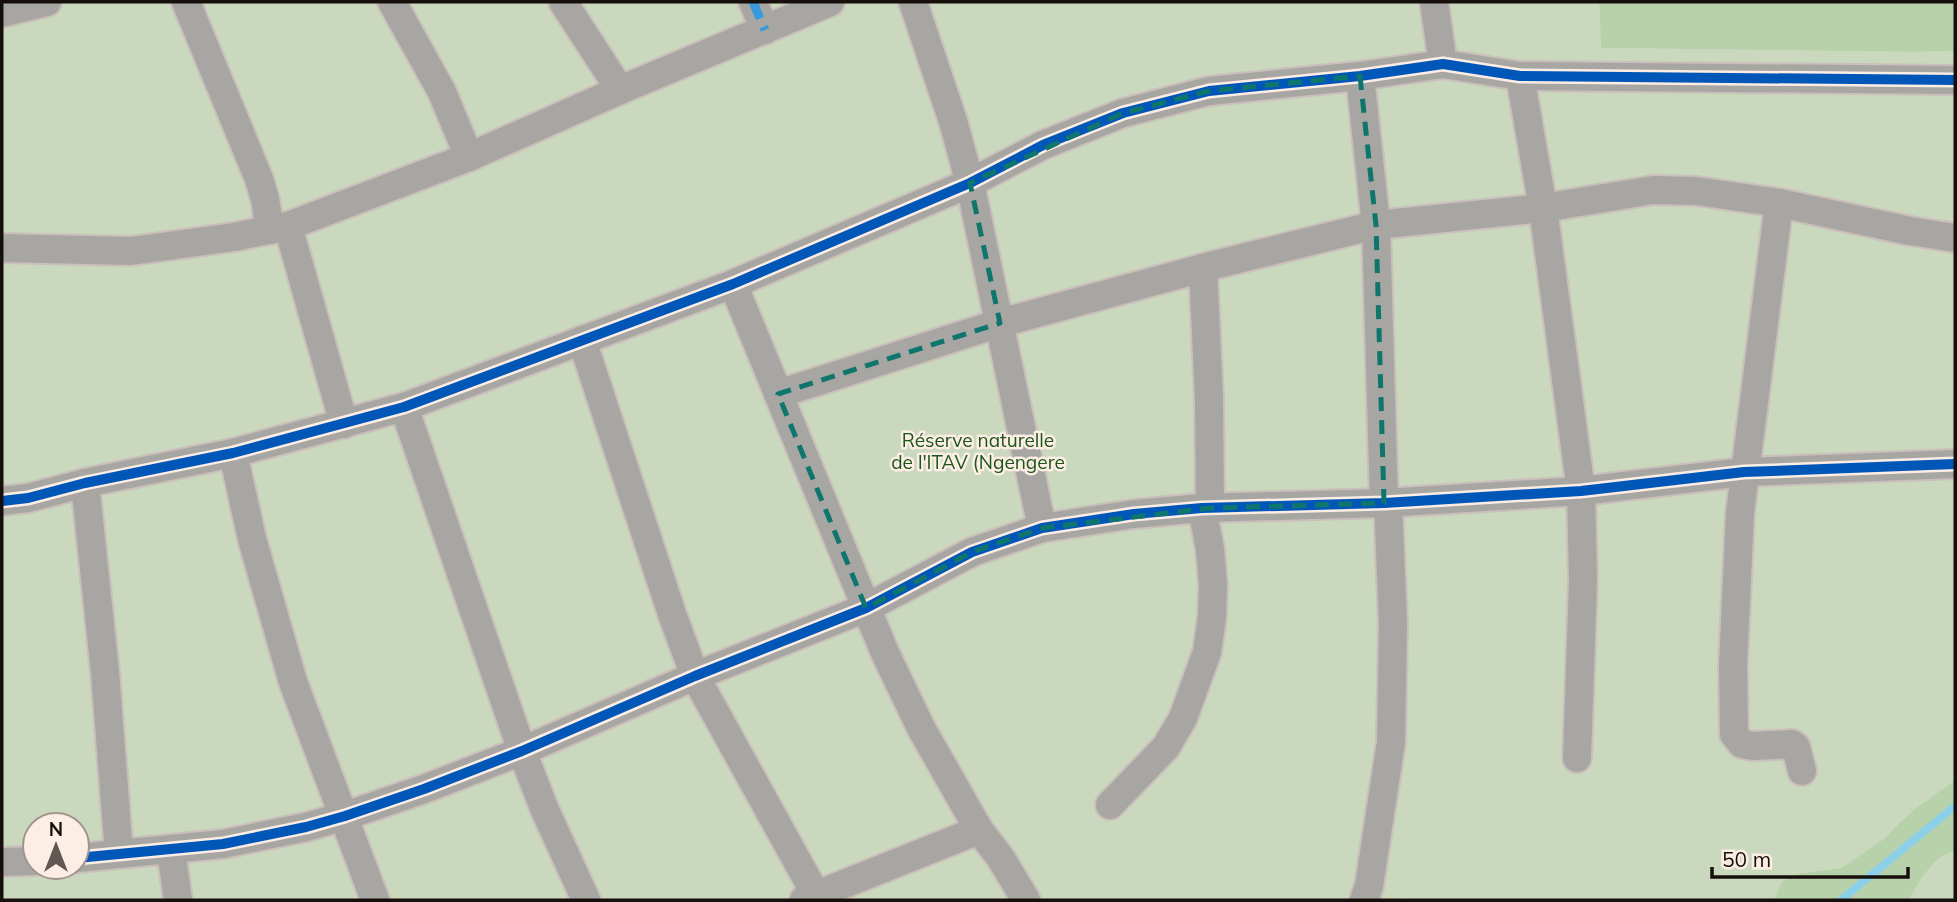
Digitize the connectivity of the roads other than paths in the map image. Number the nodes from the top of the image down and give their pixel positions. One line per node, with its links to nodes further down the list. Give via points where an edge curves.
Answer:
1 (47, 2): 9 (street)
2 (186, 2): 21 (street)
3 (392, 2): 16 (street, via 442,92)
4 (563, 2): 15 (street)
5 (753, 2): 10 (street)
6 (830, 2): 10 (street)
7 (913, 2): 17 (street)
8 (1434, 2): 11 (street)
9 (2, 13)
10 (765, 30): 15 (street)
11 (1443, 64): 12 (street); 13 (street)
12 (1360, 76): 17 (street, via 1209,91 1123,113 1043,145); 20 (street)
13 (1520, 76): 14 (street); 19 (street)
14 (1955, 80)
15 (620, 90): 16 (street)
16 (469, 157): 21 (street)
17 (970, 183): 25 (street); 26 (street)
18 (1779, 203): 19 (street, via 1697,191 1653,190); 22 (street); 33 (street)
19 (1543, 208): 20 (street); 35 (street)
20 (1376, 225): 24 (street); 37 (street)
21 (279, 228): 23 (street, via 131,251); 30 (street)
22 (1955, 238)
23 (2, 248)
24 (1203, 268): 26 (street); 38 (street, via 1209,399)
25 (733, 284): 27 (street); 28 (street)
26 (1000, 323): 28 (street); 39 (street)
27 (582, 340): 29 (street); 41 (street)
28 (778, 394): 40 (street)
29 (404, 407): 30 (street); 42 (street)
30 (344, 424): 31 (street)
31 (233, 453): 34 (street); 46 (street, via 293,682)
32 (1955, 464): 33 (street)
33 (1744, 472): 35 (street); 44 (street, via 1733,665 1734,734 1742,744 1753,746 1792,744)
34 (85, 483): 36 (street); 49 (street)
35 (1581, 491): 37 (street); 43 (street)
36 (2, 501)
37 (1386, 503): 38 (street); 58 (street, via 1393,623 1391,742)
38 (1206, 508): 39 (street); 45 (street, via 1213,584 1207,652 1183,718 1166,747)
39 (1042, 528): 40 (street, via 972,552)
40 (866, 608): 41 (street); 47 (street, via 921,728)
41 (695, 676): 42 (street); 53 (street)
42 (522, 751): 46 (street); 56 (street)
43 (1577, 758)
44 (1802, 771)
45 (1110, 806)
46 (345, 816): 48 (street, via 260,837); 55 (street)
47 (979, 830): 53 (street); 57 (street)
48 (172, 850): 49 (street); 54 (street)
49 (119, 854): 50 (street)
50 (91, 857)
51 (21, 861): 52 (street)
52 (2, 862)
53 (810, 897)
54 (178, 900)
55 (375, 900)
56 (586, 900)
57 (1026, 900)
58 (1364, 900)

